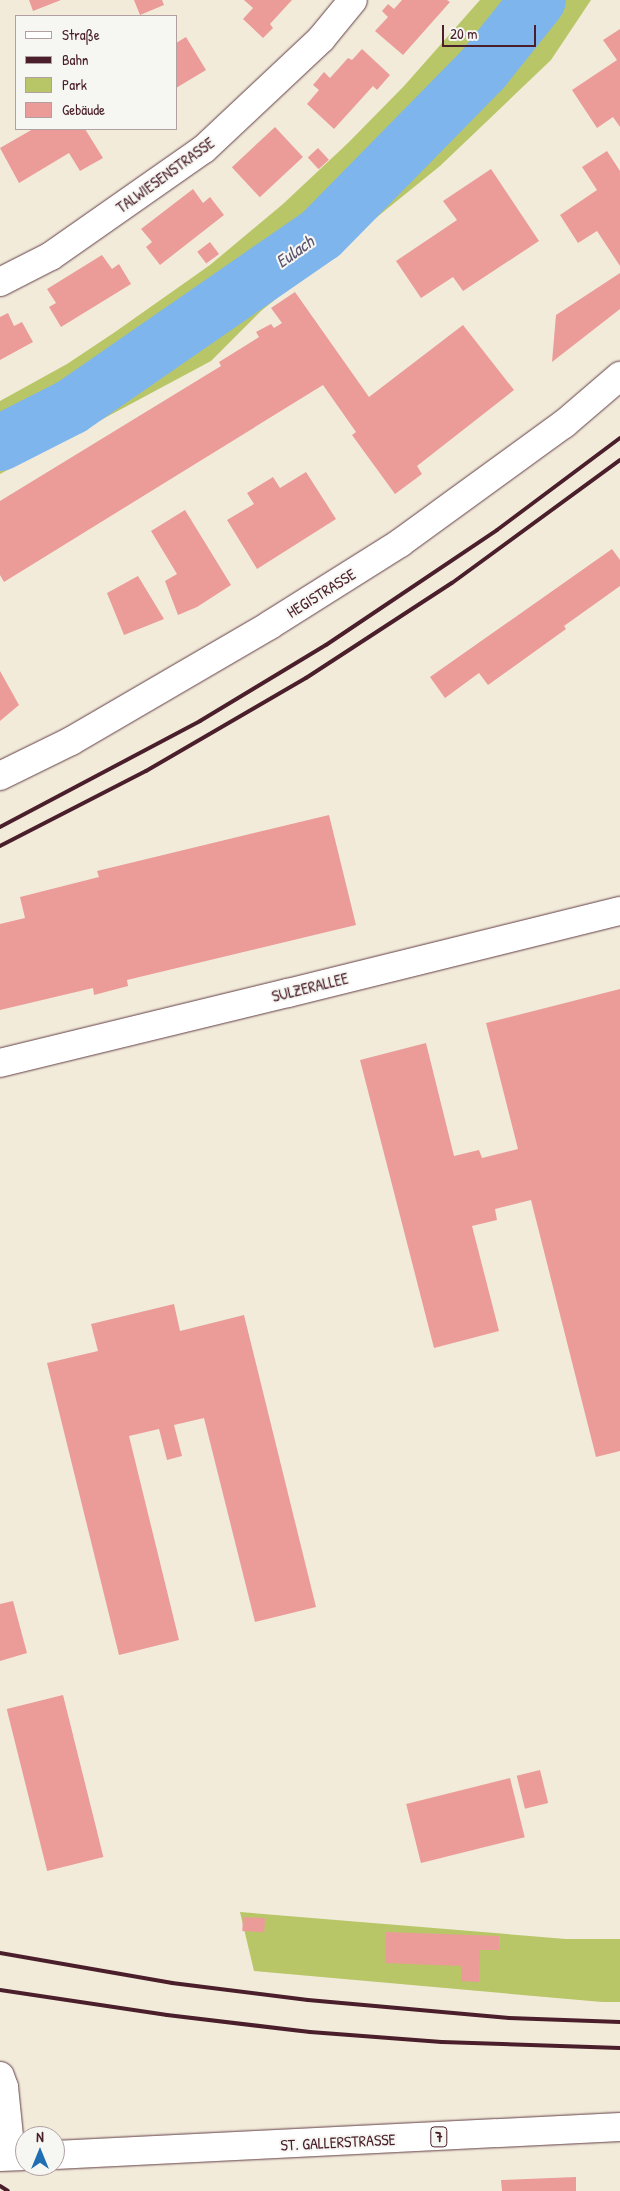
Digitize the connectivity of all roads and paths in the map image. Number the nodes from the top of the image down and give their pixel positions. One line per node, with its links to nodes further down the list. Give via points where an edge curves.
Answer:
1 (353, 0): 2 (street, TALWIESENSTRASSE, via 321,39 204,149 51,256)
2 (0, 282)
3 (620, 376): 4 (street, HEGISTRASSE, via 564,424 400,543 72,741)
4 (0, 776)
5 (620, 911): 6 (street, SULZERALLEE)
6 (0, 1063)
7 (0, 2076): 10 (street)
8 (620, 2128): 9 (street, ST. GALLERSTRASSE / 7)
9 (65, 2155)
10 (12, 2156)

